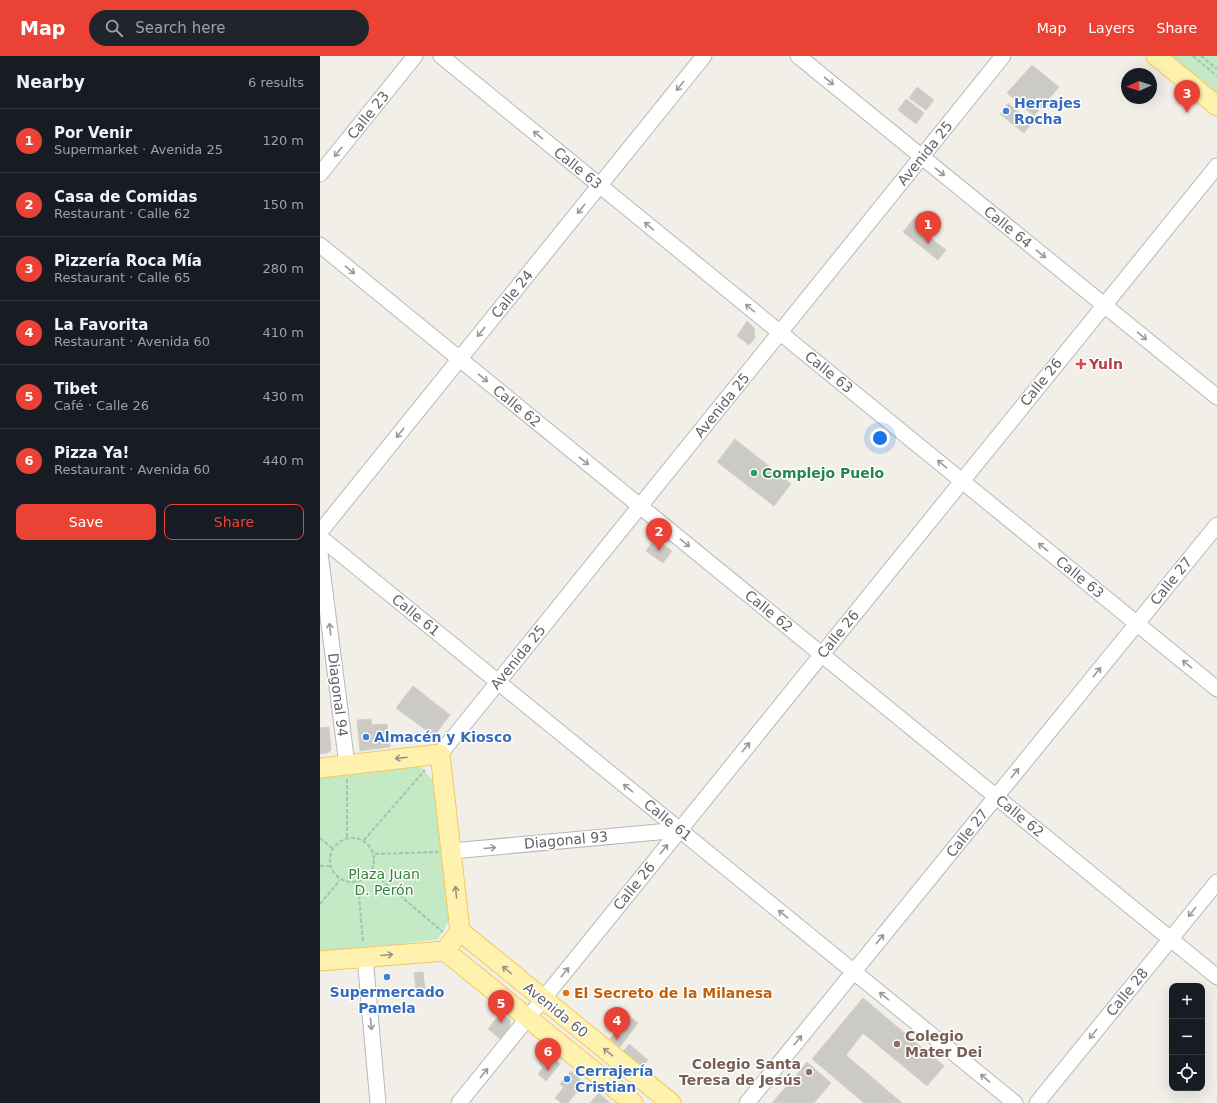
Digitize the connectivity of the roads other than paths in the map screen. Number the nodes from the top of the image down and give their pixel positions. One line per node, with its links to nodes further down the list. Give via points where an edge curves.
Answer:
1 (415, 56): 10 (street, Calle 23, one-way to 10)
2 (441, 56): 11 (street, Calle 63, one-way to 2)
3 (704, 56): 11 (street, Calle 24, one-way to 11)
4 (798, 56): 8 (street, Calle 64, one-way to 8)
5 (1004, 56): 8 (street, Avenida 25)
6 (1156, 56): 7 (main road)
7 (1217, 106)
8 (922, 157): 13 (street, Calle 64, one-way to 13); 14 (street, Avenida 25)
9 (1217, 166): 13 (street, Calle 26)
10 (320, 174)
11 (600, 186): 14 (street, Calle 63, one-way to 11); 15 (street, Calle 24, one-way to 15)
12 (320, 245): 15 (street, Calle 62, one-way to 15)
13 (1104, 305): 16 (street, Calle 64, one-way to 16); 17 (street, Calle 26)
14 (780, 332): 17 (street, Calle 63, one-way to 14); 18 (street, Avenida 25)
15 (460, 359): 18 (street, Calle 62, one-way to 18); 20 (street, Calle 24, one-way to 20)
16 (1217, 397)
17 (962, 481): 23 (street, Calle 63, one-way to 17); 24 (street, Calle 26)
18 (640, 506): 24 (street, Calle 62, one-way to 24); 25 (street, Avenida 25)
19 (1217, 525): 23 (street, Calle 27)
20 (320, 532)
21 (320, 536): 25 (street, Calle 61)
22 (320, 553): 28 (street, Diagonal 94, one-way to 22)
23 (1137, 624): 26 (street, Calle 63, one-way to 23); 30 (street, Calle 27, one-way to 23)
24 (822, 654): 30 (street, Calle 62); 31 (street, Calle 26, one-way to 24)
25 (498, 682): 27 (street, Avenida 25); 31 (street, Calle 61, one-way to 25)
26 (1217, 689)
27 (440, 754): 28 (main road, one-way to 28); 32 (main road)
28 (347, 765): 29 (main road)
29 (320, 768)
30 (996, 797): 34 (street, Calle 62); 38 (street, Calle 27, one-way to 30)
31 (680, 830): 32 (street, Diagonal 93, one-way to 31); 38 (street, Calle 61, one-way to 31); 40 (street, Calle 26, one-way to 31)
32 (452, 851): 35 (main road, one-way to 32)
33 (1217, 882): 34 (street, Calle 28, one-way to 34)
34 (1170, 939): 39 (street, Calle 62); 48 (street, Calle 28, one-way to 48)
35 (452, 941): 36 (main road, one-way to 35); 40 (main road, Avenida 60, one-way to 35); 41 (main road, Avenida 60)
36 (364, 957): 37 (main road); 42 (street, one-way to 42)
37 (320, 961)
38 (854, 972): 46 (street, Calle 27, one-way to 38); 47 (street, Calle 61, one-way to 38)
39 (1217, 977)
40 (543, 999): 41 (street, Calle 26); 45 (main road, Avenida 60, one-way to 40)
41 (528, 1018): 43 (street, Calle 26, one-way to 41); 44 (main road, Avenida 60)
42 (378, 1103)
43 (459, 1103)
44 (633, 1103)
45 (671, 1103)
46 (747, 1103)
47 (1015, 1103)
48 (1037, 1103)

